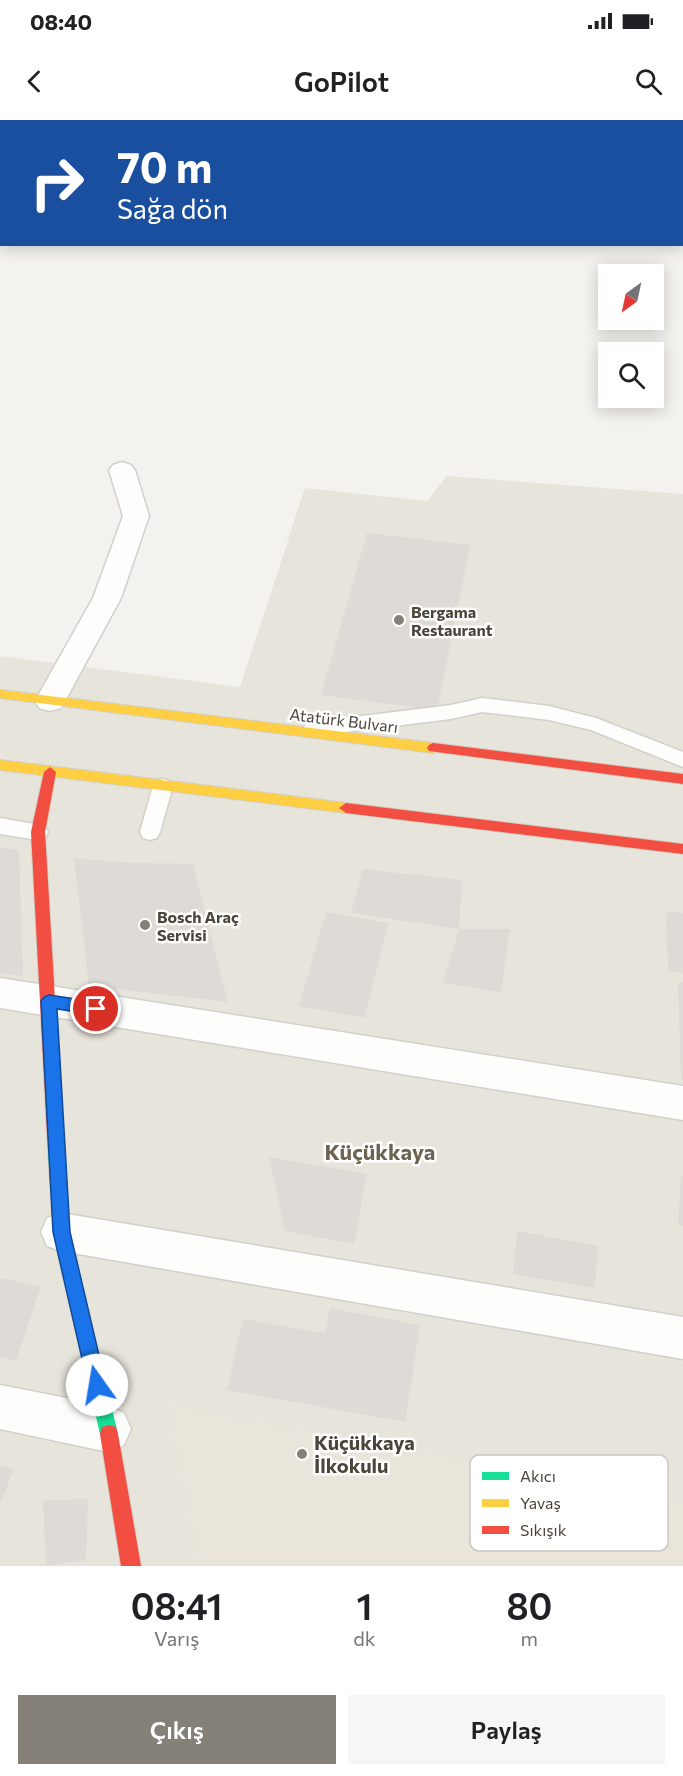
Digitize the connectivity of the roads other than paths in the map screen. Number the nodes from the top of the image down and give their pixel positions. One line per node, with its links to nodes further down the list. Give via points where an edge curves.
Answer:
1 (122, 470): 3 (street, via 136,516 107,598)
2 (0, 694): 3 (main road, Atatürk Bulvarı)
3 (50, 701): 4 (main road, Atatürk Bulvarı)
4 (301, 731): 5 (lane, via 482,705 549,713 596,725); 8 (main road, Atatürk Bulvarı)
5 (683, 759)
6 (0, 765): 7 (main road)
7 (50, 772): 9 (main road); 11 (main road)
8 (683, 779)
9 (163, 786): 12 (lane); 13 (main road)
10 (0, 826): 11 (lane)
11 (38, 832): 15 (main road)
12 (150, 832)
13 (683, 849)
14 (0, 993): 15 (street)
15 (49, 1001): 16 (street); 17 (main road)
16 (683, 1103)
17 (61, 1232): 18 (street); 20 (main road)
18 (683, 1338)
19 (0, 1407): 20 (street)
20 (108, 1429): 21 (main road)
21 (131, 1566)

